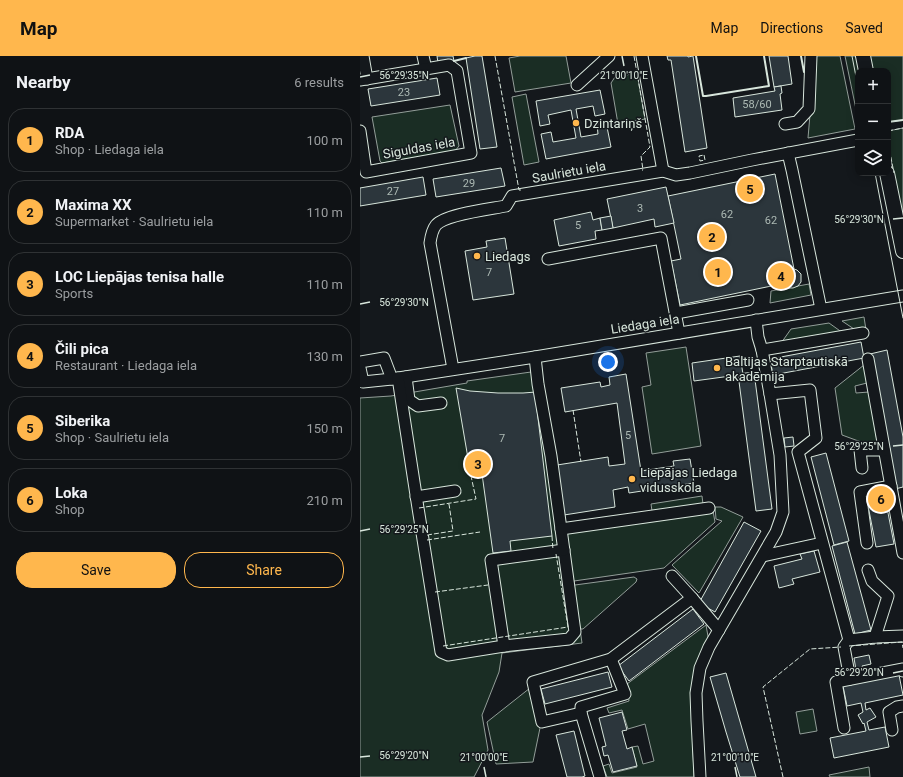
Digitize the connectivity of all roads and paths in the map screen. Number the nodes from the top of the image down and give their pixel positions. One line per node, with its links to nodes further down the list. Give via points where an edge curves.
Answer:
1 (363, 56): 9 (street, Siguldas iela)
2 (423, 56): 8 (street)
3 (609, 56): 10 (street)
4 (642, 56): 15 (street)
5 (811, 56): 11 (street, via 809,110 797,122)
6 (863, 56): 7 (main road)
7 (865, 68)
8 (426, 69): 9 (street, Siguldas iela); 16 (street, Siguldas iela, via 449,65 457,71 471,154)
9 (363, 79)
10 (577, 85)
11 (785, 124)
12 (360, 131): 16 (street, Siguldas iela)
13 (855, 141): 14 (street, Saulrietu iela)
14 (788, 153): 15 (street, Saulrietu iela, via 690,173 676,175); 23 (street)
15 (663, 171): 33 (street, Saulrietu iela, via 512,196 506,206 452,216 437,224 430,243)
16 (363, 172)
17 (888, 176): 18 (main road)
18 (901, 237): 19 (main road)
19 (903, 251)
20 (548, 259): 24 (street, via 661,238)
21 (903, 296): 23 (street, Liedaga iela)
22 (748, 300): 24 (street)
23 (821, 309): 25 (street, Liedaga iela)
24 (676, 313): 26 (street)
25 (756, 320): 26 (street, Liedaga iela); 28 (street)
26 (679, 333): 29 (street, Liedaga iela)
27 (863, 333): 28 (street)
28 (762, 350): 35 (street)
29 (535, 357): 33 (street, Liedaga iela); 45 (street)
30 (868, 359): 37 (street)
31 (360, 362): 34 (street, via 384,358)
32 (360, 368): 34 (street, Liedaga iela, via 363,382)
33 (453, 369): 34 (street, Liedaga iela)
34 (398, 378): 36 (street, via 409,400 418,406); 43 (street)
35 (770, 394): 38 (street, via 810,390 816,438); 39 (street)
36 (441, 403)
37 (884, 450): 40 (street, via 860,450); 41 (street)
38 (798, 452): 39 (street); 47 (street)
39 (780, 455): 51 (street, via 783,512)
40 (862, 468)
41 (891, 486): 46 (street); 48 (street, via 860,492)
42 (455, 490): 43 (street)
43 (416, 497): 59 (street, via 441,652 448,655)
44 (709, 508): 45 (street)
45 (562, 529): 49 (street)
46 (901, 536): 50 (street)
47 (822, 543): 51 (street); 58 (street)
48 (867, 543)
49 (564, 550): 59 (street, via 575,632 569,639); 59 (street, via 491,560)
50 (903, 553)
51 (763, 556): 55 (street)
52 (868, 570): 57 (street, via 872,581 888,596)
53 (672, 576): 54 (street)
54 (692, 598): 55 (street); 60 (street)
55 (719, 630): 68 (street, via 700,668 696,693)
56 (903, 636): 57 (street)
57 (875, 637): 58 (street)
58 (849, 640): 62 (street, via 844,647)
59 (504, 646)
60 (610, 659): 64 (street, via 625,694 581,707); 64 (street, via 533,682 542,722)
61 (903, 671): 62 (street)
62 (850, 679): 65 (street, via 836,682)
63 (903, 706): 66 (street, via 889,712)
64 (581, 713): 67 (street)
65 (844, 728)
66 (892, 730)
67 (600, 777)
68 (700, 777)

